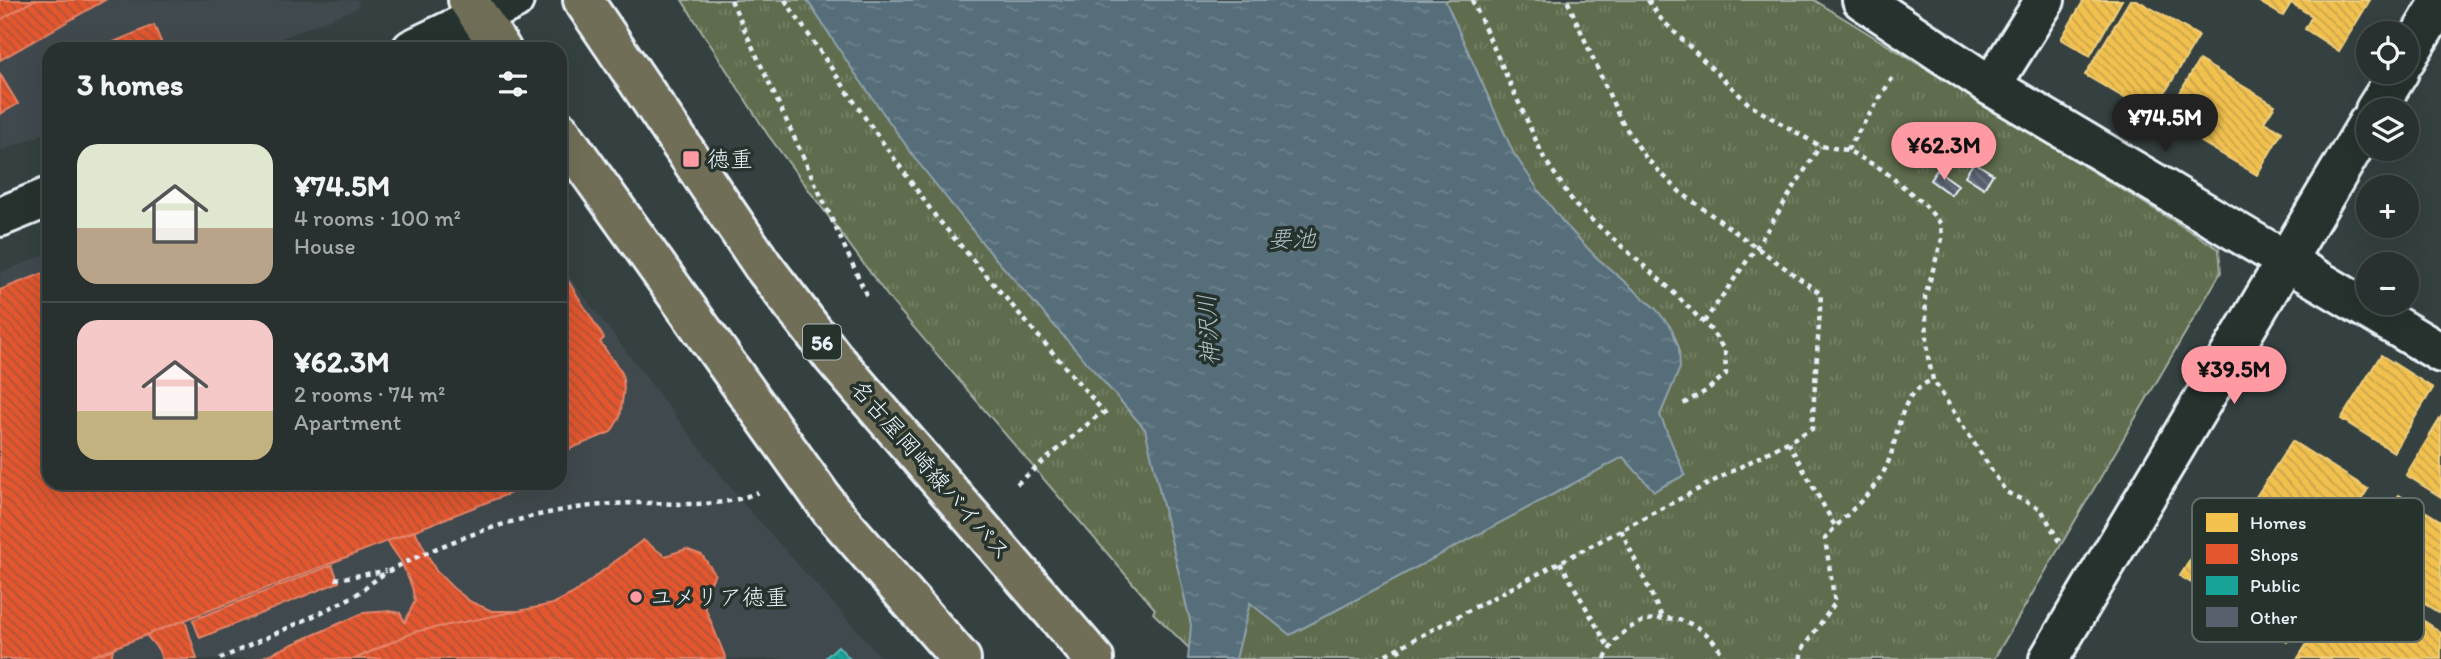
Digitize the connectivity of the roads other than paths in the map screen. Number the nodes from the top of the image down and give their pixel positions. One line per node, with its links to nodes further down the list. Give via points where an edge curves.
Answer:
1 (514, 0): 6 (street)
2 (583, 0): 18 (main road, 名古屋岡崎線バイパス / 56, via 763,266 834,357)
3 (1862, 0): 10 (street)
4 (2045, 0): 10 (street)
5 (2441, 1): 7 (street)
6 (473, 9): 8 (street); 9 (main road)
7 (2419, 37)
8 (423, 42)
9 (496, 42)
10 (1992, 86): 15 (street)
11 (567, 141): 17 (main road, via 830,509)
12 (2356, 143): 15 (street)
13 (42, 200): 14 (street)
14 (0, 217)
15 (2286, 260): 16 (street); 19 (street)
16 (2441, 353)
17 (961, 659)
18 (1094, 659)
19 (2049, 659)

